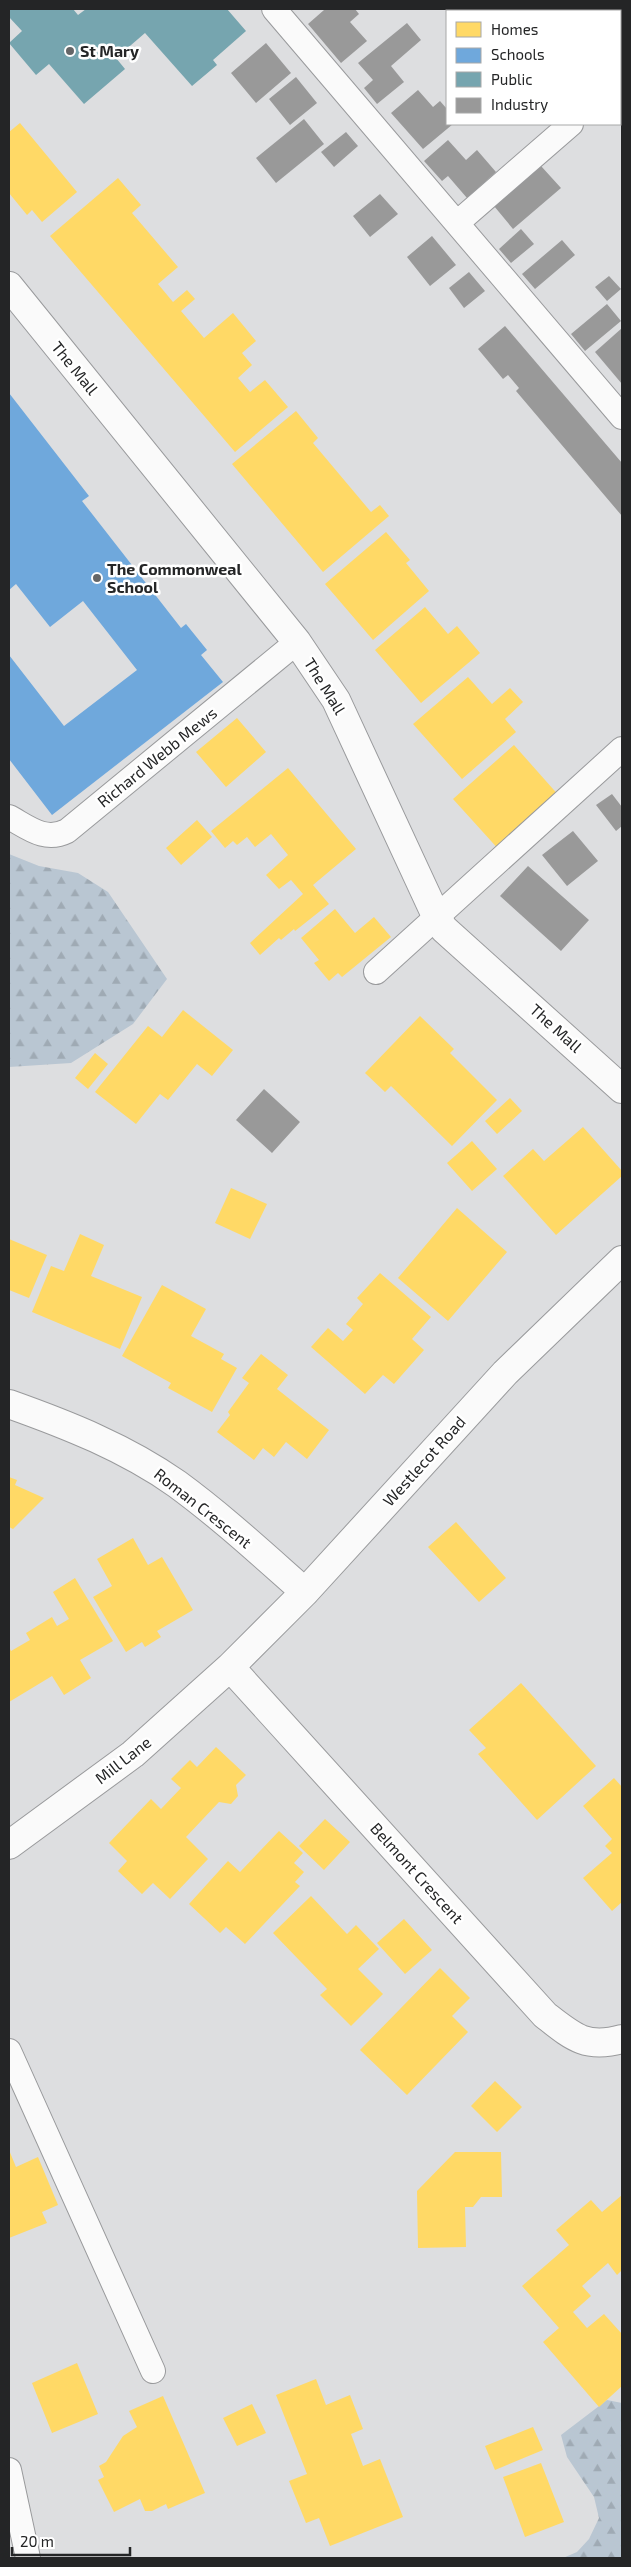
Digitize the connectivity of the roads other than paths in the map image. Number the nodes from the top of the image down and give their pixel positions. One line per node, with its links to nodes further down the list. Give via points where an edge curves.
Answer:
1 (274, 9): 3 (lane)
2 (571, 125): 3 (lane)
3 (457, 223): 5 (lane)
4 (9, 286): 6 (street, The Mall)
5 (622, 417)
6 (297, 642): 8 (lane, Richard Webb Mews, via 68,831 56,836 43,835); 9 (street, The Mall, via 336,700)
7 (622, 749): 9 (lane)
8 (9, 817)
9 (437, 918): 10 (lane); 11 (street, The Mall, via 444,928)
10 (376, 972)
11 (622, 1089)
12 (622, 1260): 14 (street, Westlecot Road, via 505,1373)
13 (9, 1404): 14 (street, Roman Crescent, via 103,1441 150,1467 229,1525)
14 (305, 1592): 15 (street, Westlecot Road)
15 (230, 1666): 16 (street, Mill Lane, via 139,1748); 17 (street, Belmont Crescent, via 545,2015 574,2038 604,2044)
16 (9, 1845)
17 (622, 2039)
18 (9, 2051): 19 (lane)
19 (153, 2371)
20 (9, 2470): 21 (lane)
21 (28, 2558)

